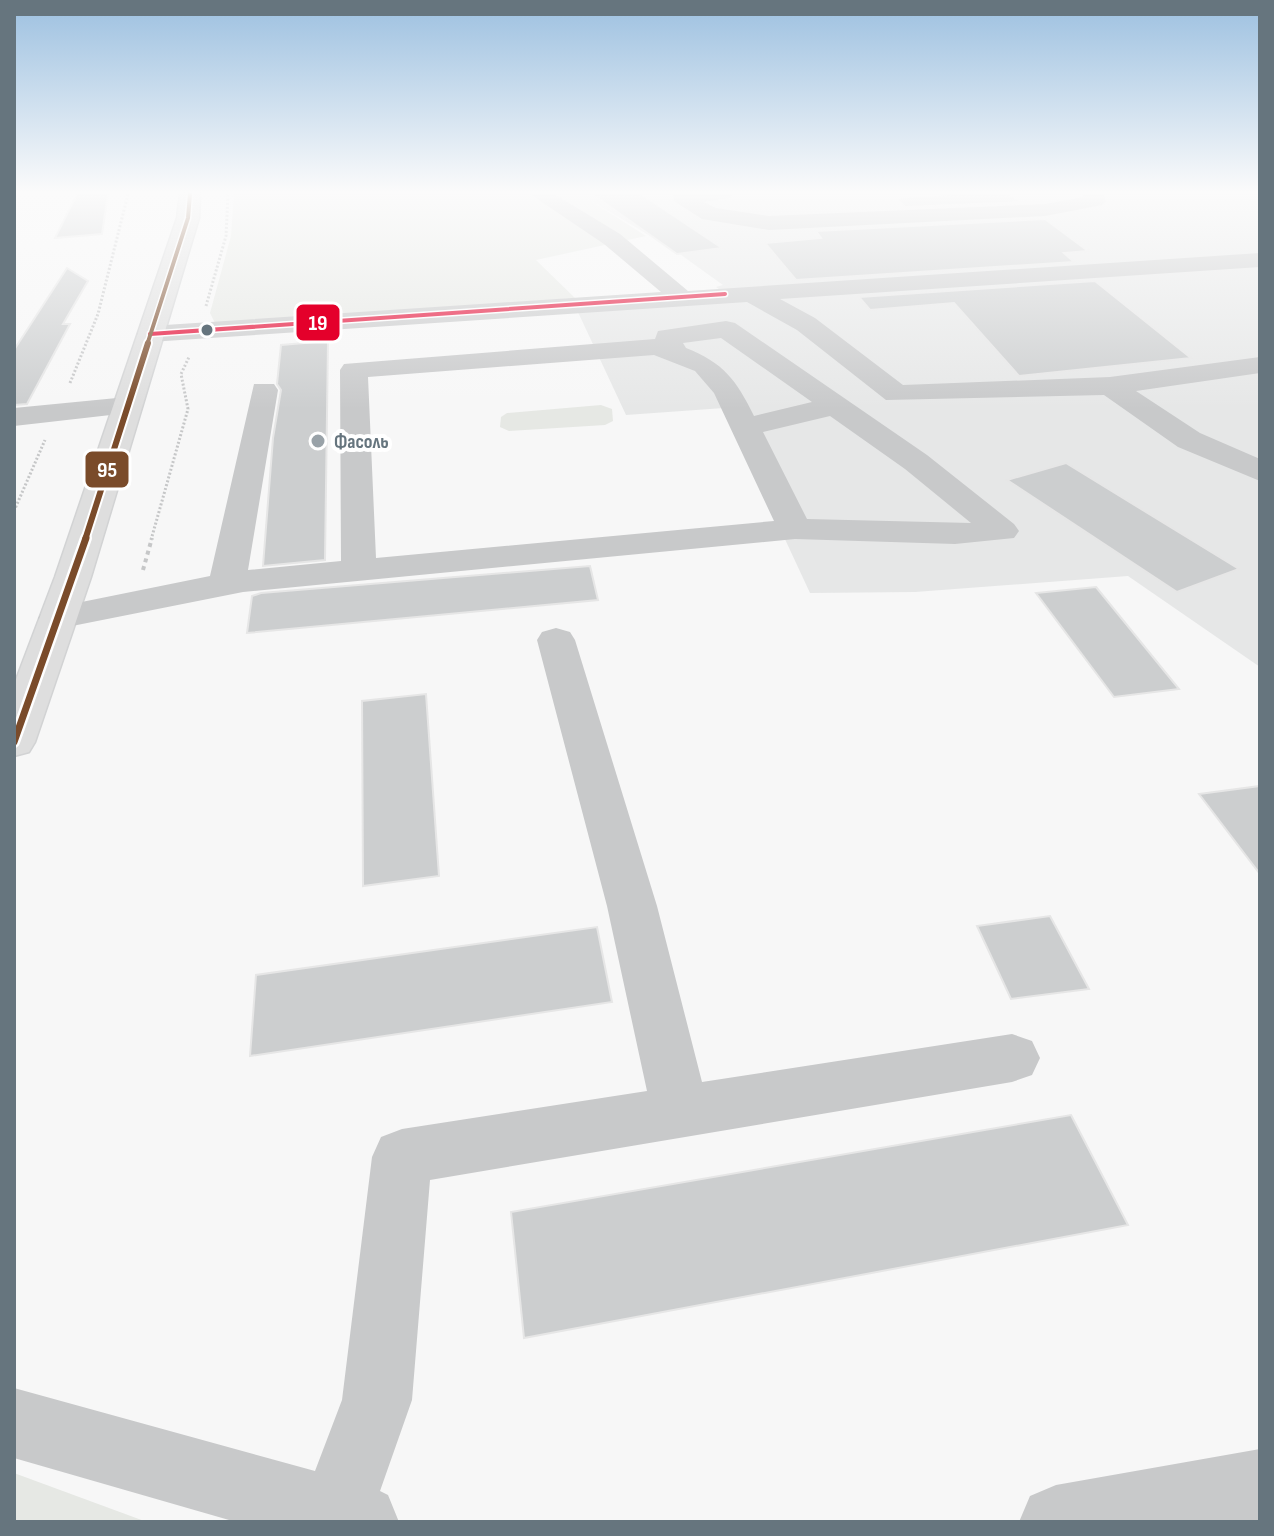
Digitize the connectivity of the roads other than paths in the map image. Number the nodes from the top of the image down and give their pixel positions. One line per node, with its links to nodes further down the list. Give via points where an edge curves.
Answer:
1 (172, 266): 6 (main road)
2 (644, 266): 5 (street)
3 (1170, 266): 4 (street)
4 (736, 293): 5 (street); 9 (street, via 806,324 896,394)
5 (682, 298): 6 (street)
6 (150, 334): 12 (main road)
7 (675, 354): 11 (street, via 667,337 726,329); 14 (street, via 705,365 727,390); 17 (street, via 657,347 354,370)
8 (1260, 365): 9 (street)
9 (1110, 386): 15 (street, via 1189,440)
10 (264, 390): 18 (street)
11 (835, 405): 14 (street); 16 (street, via 1002,531)
12 (127, 406): 13 (street); 19 (main road)
13 (14, 417)
14 (746, 426): 16 (street)
15 (1260, 471)
16 (795, 529): 17 (street)
17 (359, 570): 18 (street)
18 (227, 584): 19 (street)
19 (57, 618): 21 (main road)
20 (556, 640): 23 (street, via 632,906)
21 (14, 742)
22 (1012, 1058): 23 (street)
23 (681, 1112): 26 (street, via 402,1157 377,1400)
24 (14, 1423): 26 (street)
25 (1260, 1485): 27 (street)
26 (350, 1518)
27 (1056, 1522)

